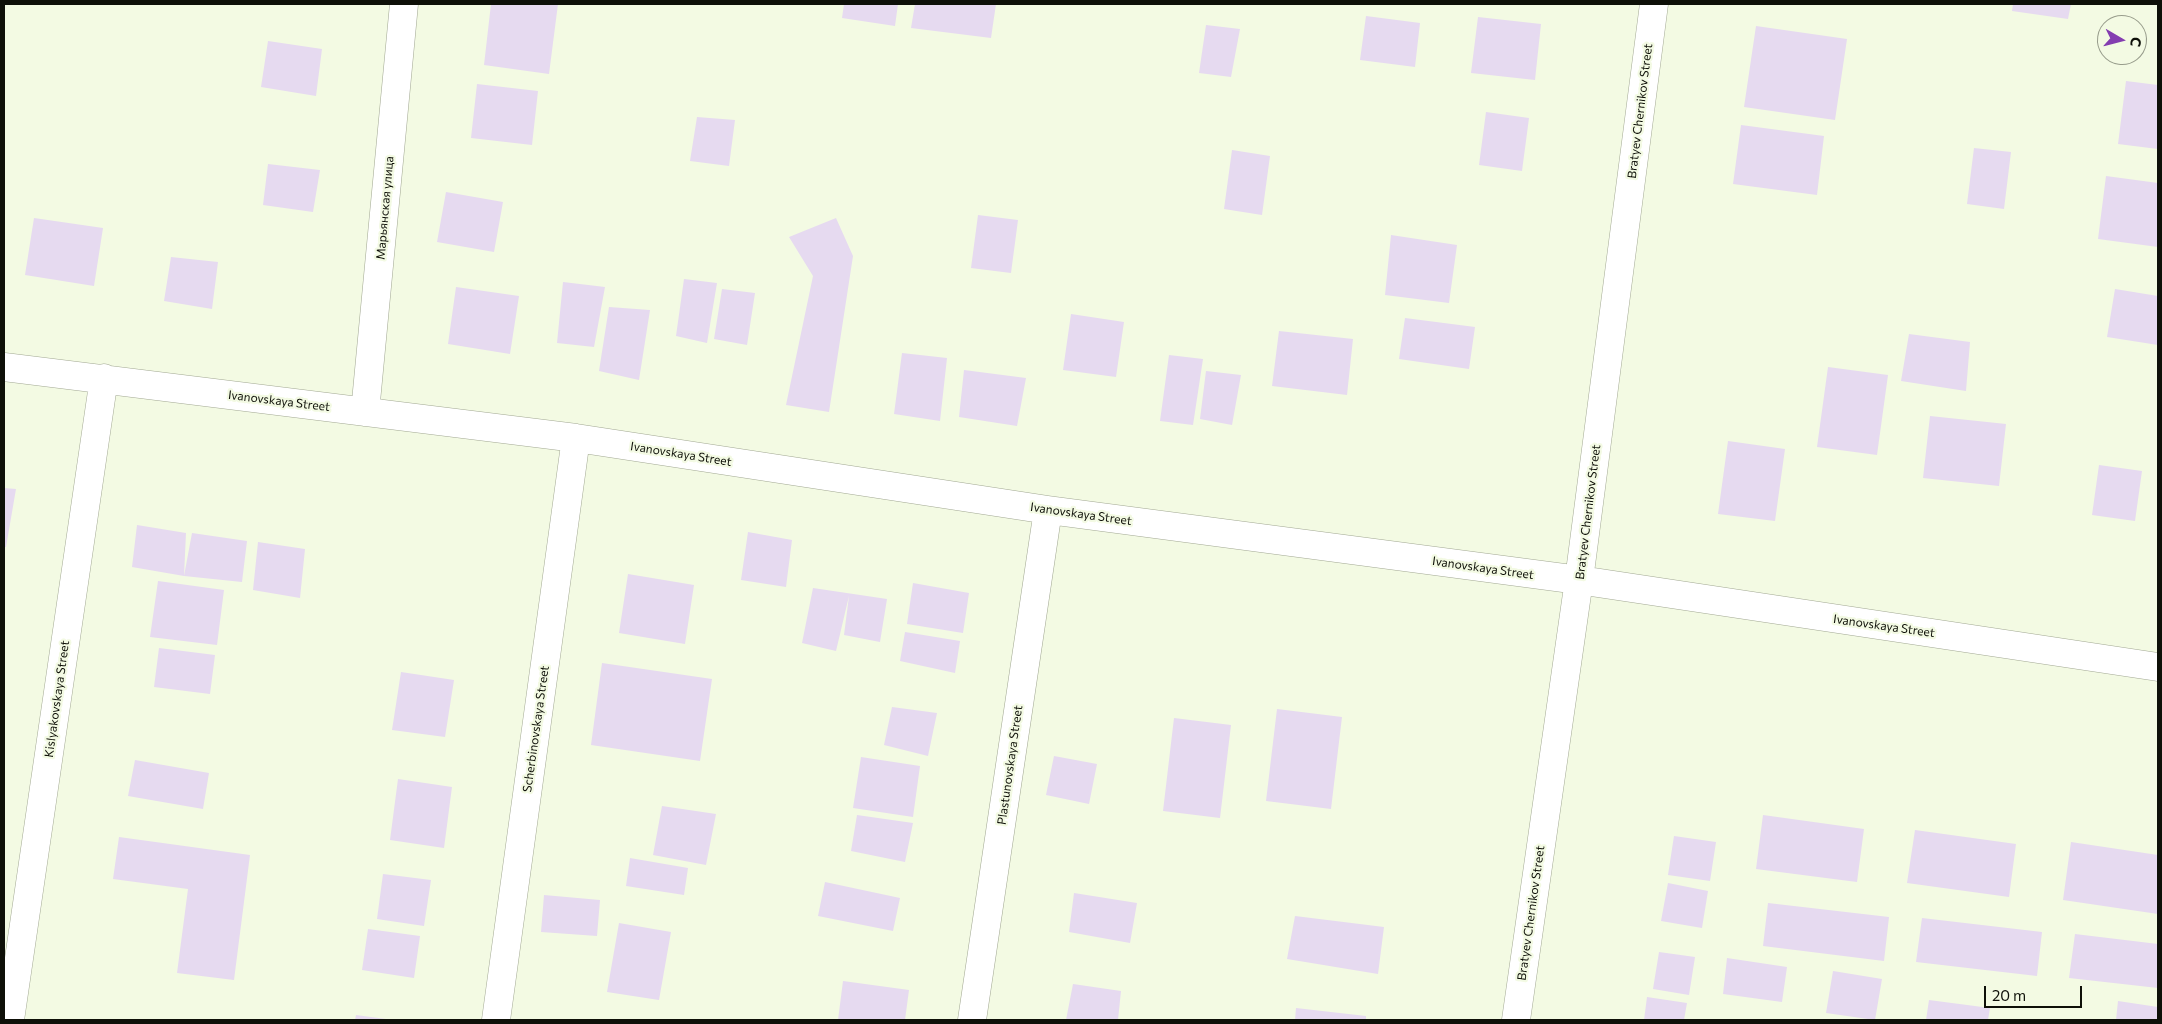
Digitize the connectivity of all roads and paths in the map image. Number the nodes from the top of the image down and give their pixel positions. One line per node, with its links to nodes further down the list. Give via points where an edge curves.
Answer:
1 (404, 4): 5 (street, Марьянская улица)
2 (1654, 4): 8 (street, Bratyev Chernikov Street)
3 (4, 367): 4 (street, Ivanovskaya Street)
4 (104, 378): 5 (street, Ivanovskaya Street); 10 (street, Kislyakovskaya Street)
5 (366, 412): 6 (street, Ivanovskaya Street)
6 (576, 438): 7 (street, Ivanovskaya Street); 11 (street, Scherbinovskaya Street)
7 (1048, 510): 8 (street, Ivanovskaya Street); 12 (street, Plastunovskaya Street)
8 (1579, 580): 9 (street, Ivanovskaya Street); 13 (street, Bratyev Chernikov Street)
9 (2158, 666)
10 (10, 1020)
11 (496, 1020)
12 (972, 1020)
13 (1516, 1020)

